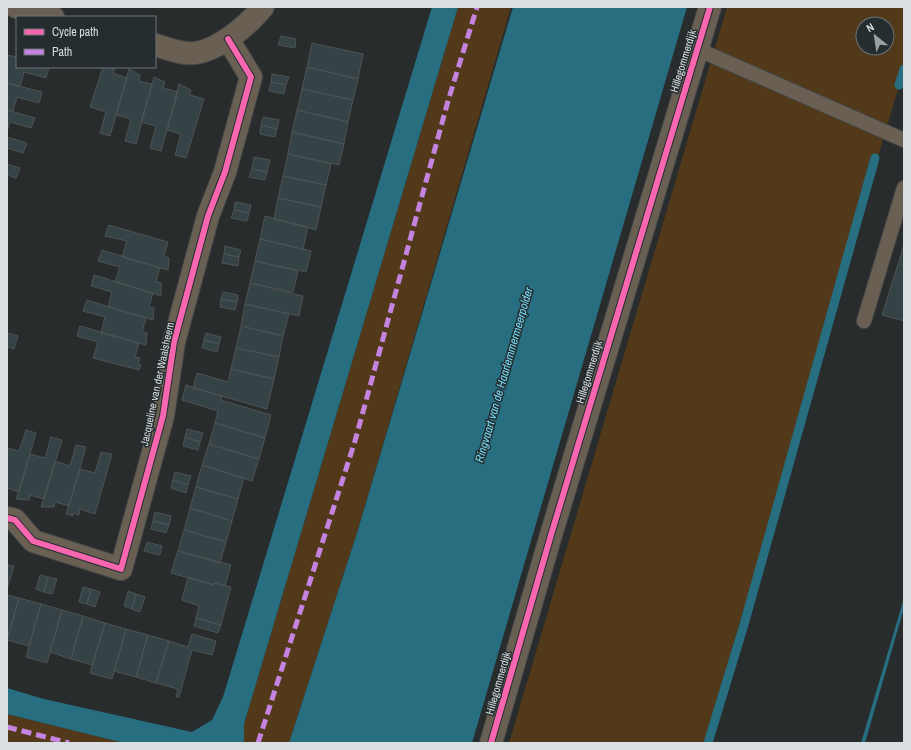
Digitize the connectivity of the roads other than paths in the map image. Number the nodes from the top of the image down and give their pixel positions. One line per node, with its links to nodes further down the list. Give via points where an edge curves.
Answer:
1 (16, 7): 4 (street)
2 (263, 7): 5 (street, via 252,20)
3 (710, 7): 7 (street, Hillegommerdijk)
4 (49, 16)
5 (228, 39): 6 (street, via 195,53); 11 (street, Jacqueline van der Waalsheem, via 251,77 225,172 208,216 174,342 163,416 122,569 33,541 15,520)
6 (156, 45)
7 (697, 49): 8 (lane); 12 (street, Hillegommerdijk, via 550,535)
8 (904, 140)
9 (904, 188): 10 (lane)
10 (864, 321)
11 (7, 518)
12 (492, 743)

